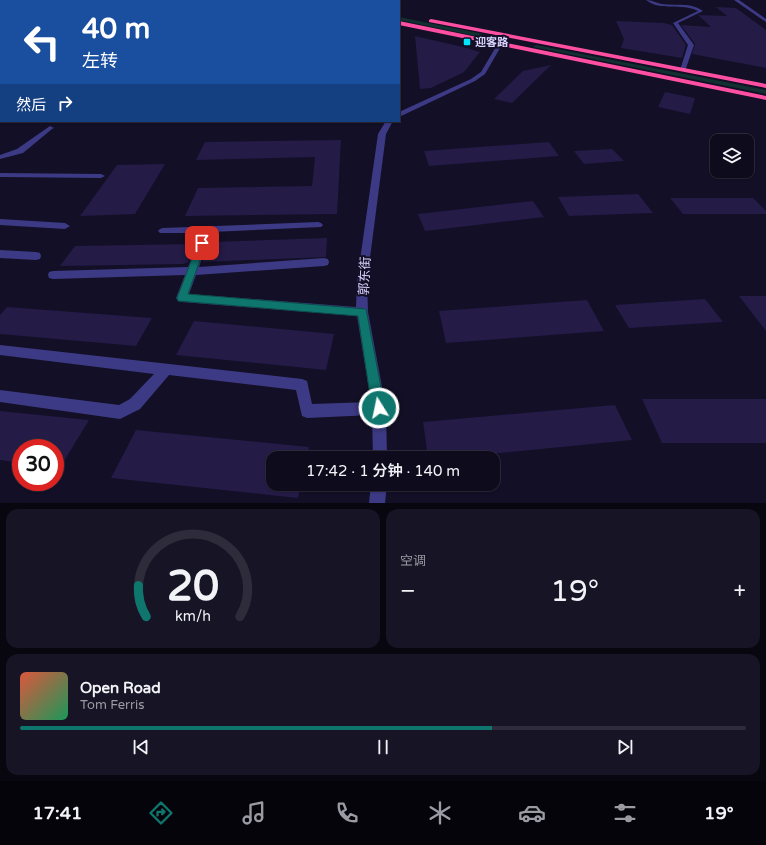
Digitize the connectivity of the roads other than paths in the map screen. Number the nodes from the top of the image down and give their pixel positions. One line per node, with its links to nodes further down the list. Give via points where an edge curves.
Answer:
1 (644, 0): 2 (street)
2 (648, 0): 9 (street, via 660,5 688,6 701,11 675,23 691,45)
3 (736, 0): 5 (street)
4 (421, 19): 7 (highway)
5 (766, 21)
6 (400, 23): 8 (highway)
7 (505, 36): 8 (street); 9 (highway)
8 (500, 44): 11 (highway); 12 (street, via 483,73)
9 (682, 70): 10 (highway)
10 (766, 86)
11 (766, 98)
12 (400, 115)
13 (389, 122): 28 (street, 郭东街, via 382,134 362,280)
14 (50, 128): 15 (street, via 20,151)
15 (0, 157)
16 (0, 175): 17 (street)
17 (102, 176)
18 (0, 222): 20 (street)
19 (318, 225): 21 (street)
20 (65, 226)
21 (207, 230): 22 (street); 26 (street)
22 (163, 231)
23 (0, 254): 24 (street)
24 (36, 256)
25 (324, 262): 26 (street)
26 (191, 271): 27 (street); 28 (street, via 182,298)
27 (53, 275)
28 (362, 312): 32 (street, 郭东街)
29 (0, 350): 30 (street)
30 (167, 369): 31 (street, via 136,404 120,412); 32 (street, via 302,385 307,411)
31 (0, 396)
32 (379, 408): 33 (street, 郭东街)
33 (380, 451)
34 (378, 491): 35 (street)
35 (377, 503)

